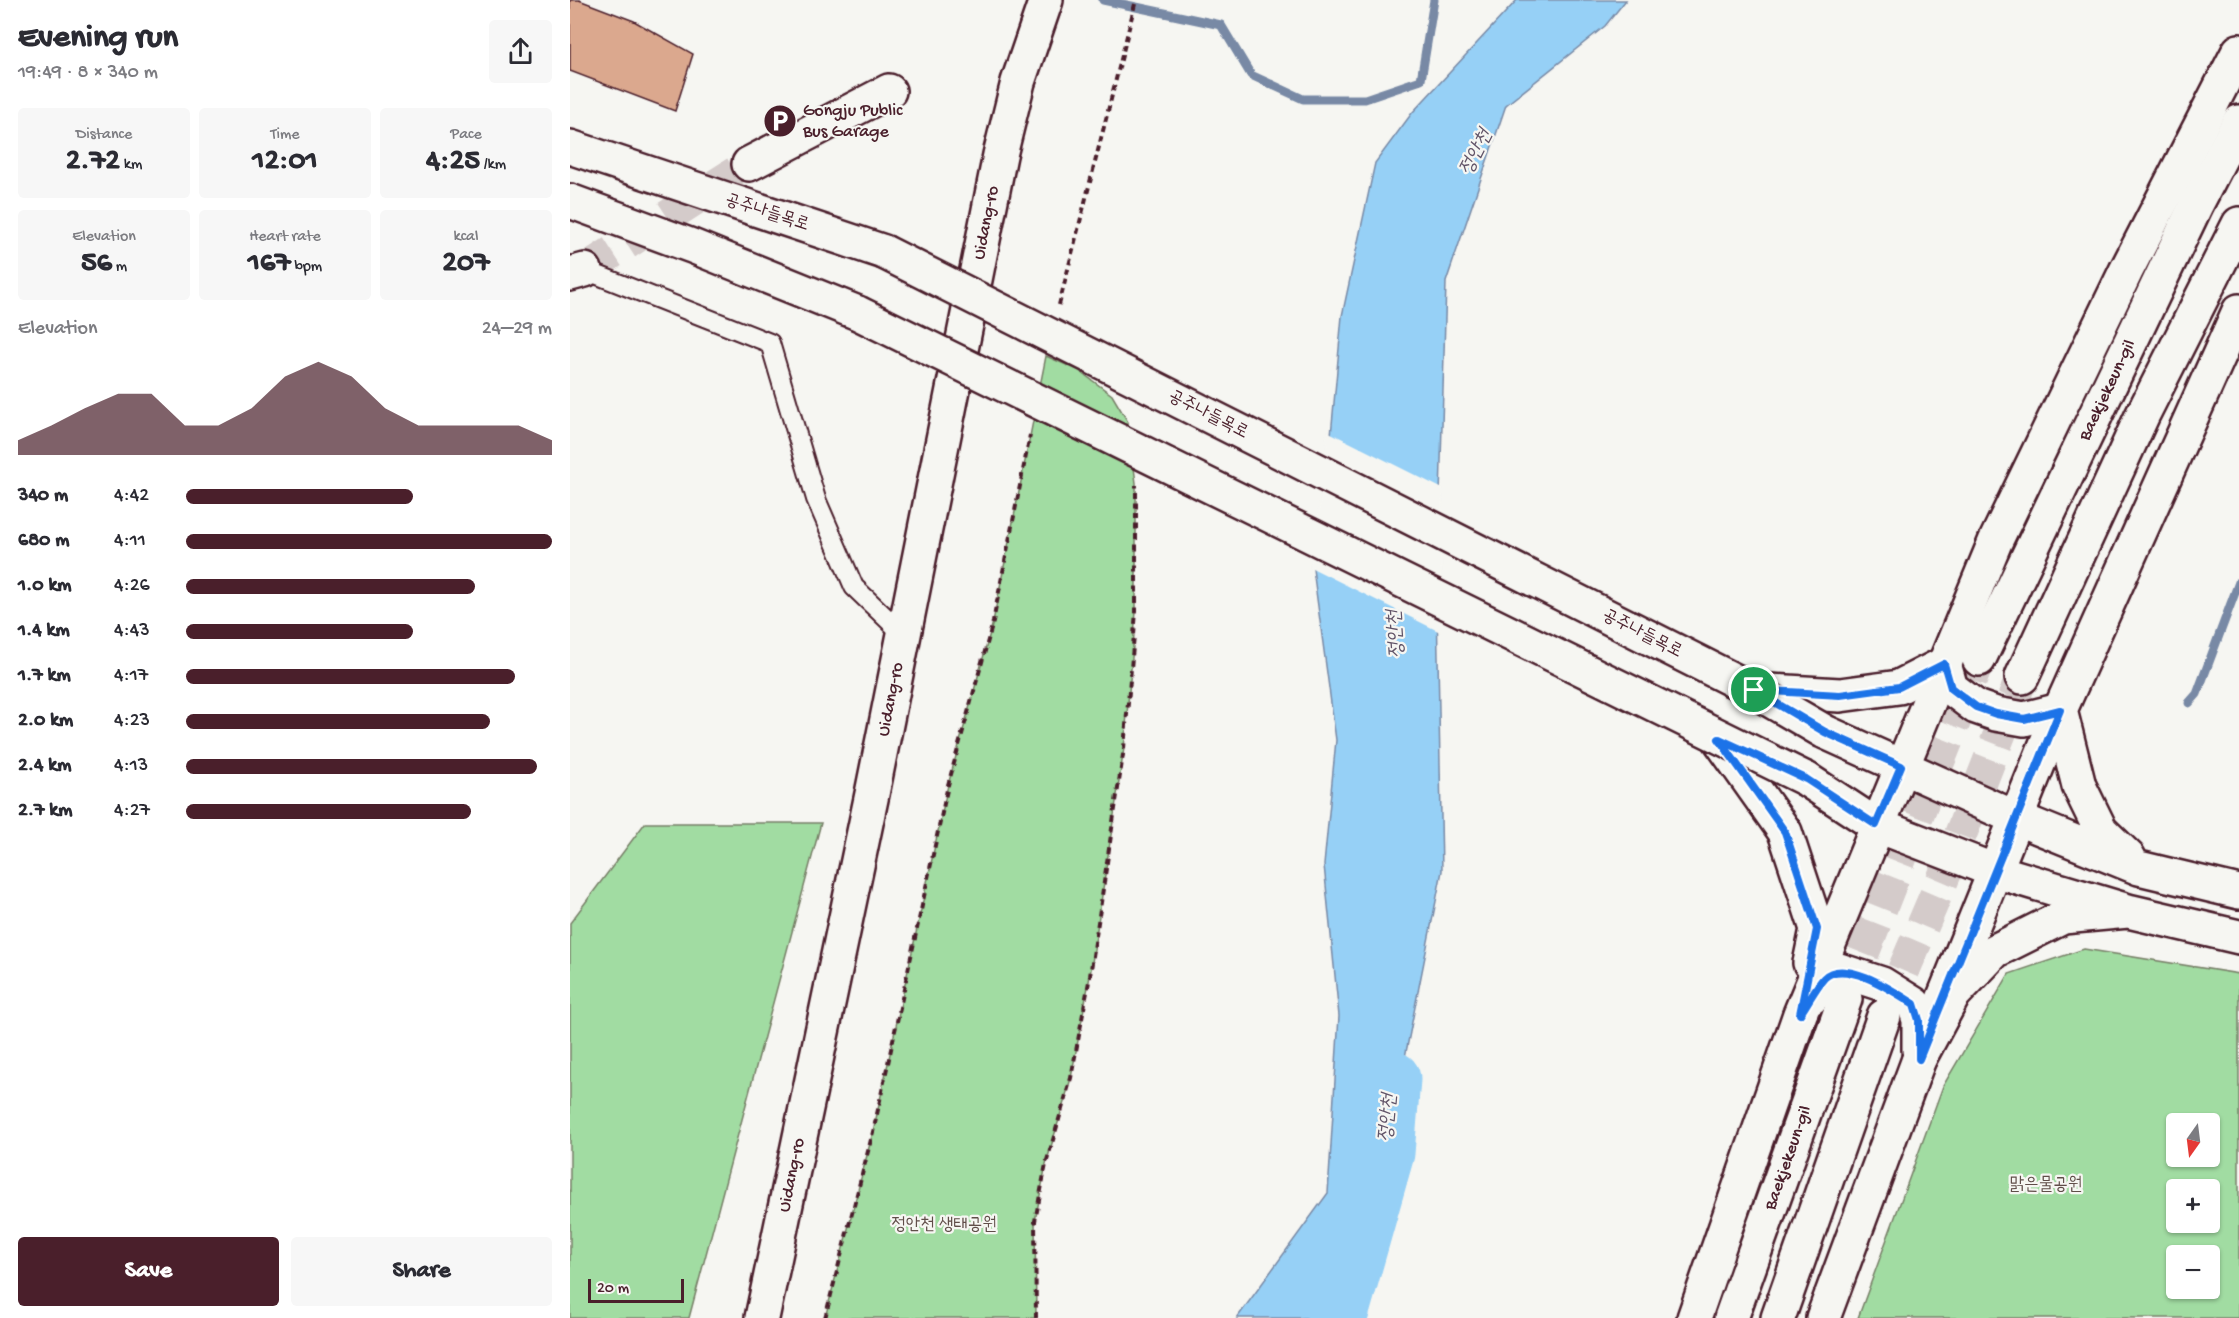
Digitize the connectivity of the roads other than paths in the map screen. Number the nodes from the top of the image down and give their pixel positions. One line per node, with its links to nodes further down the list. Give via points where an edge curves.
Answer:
1 (1046, 0): 11 (main road, Uidang-ro, via 1018,82 1000,155)
2 (2239, 51): 13 (main road, via 2126,271 2000,532)
3 (889, 91): 6 (main road)
4 (2239, 122): 12 (main road, Baekjekeun-gil)
5 (570, 147): 15 (main road, 공주나들목로, bridge, via 884,252)
6 (749, 164)
7 (570, 201): 17 (main road, bridge, via 858,313)
8 (2239, 224): 14 (main road, via 2142,416)
9 (577, 272): 11 (lane, via 770,343 816,499 854,587)
10 (2239, 311): 16 (main road)
11 (904, 635): 30 (main road, Uidang-ro)
12 (1979, 658)
13 (1944, 664): 15 (main road, via 1899,687 1840,695); 16 (main road, via 1951,688 1976,707 2024,719); 18 (main road)
14 (2022, 677)
15 (1754, 690): 18 (main road, 공주나들목로, bridge, via 1825,732)
16 (2060, 710): 19 (main road); 21 (main road, via 2079,786 2101,831)
17 (1719, 739): 20 (main road, bridge, via 1806,779); 27 (main road, via 1785,832 1817,929)
18 (1901, 766): 19 (main road, 공주나들목로); 20 (main road)
19 (2016, 818): 21 (main road, 공주나들목로); 22 (main road)
20 (1876, 825): 22 (main road); 27 (main road)
21 (2139, 868): 23 (main road, 공주나들목로)
22 (1995, 871): 24 (main road); 29 (main road)
23 (2239, 892)
24 (2128, 911): 25 (main road); 29 (main road, via 2063,917 1995,951 1954,994)
25 (2239, 937)
26 (1845, 999): 32 (main road, Baekjekeun-gil)
27 (1800, 1014): 29 (main road, via 1825,977 1839,970 1865,977 1914,1004 1919,1020); 31 (main road)
28 (1884, 1016): 33 (main road)
29 (1919, 1059): 34 (main road)
30 (762, 1318)
31 (1694, 1318)
32 (1731, 1318)
33 (1778, 1318)
34 (1822, 1318)

